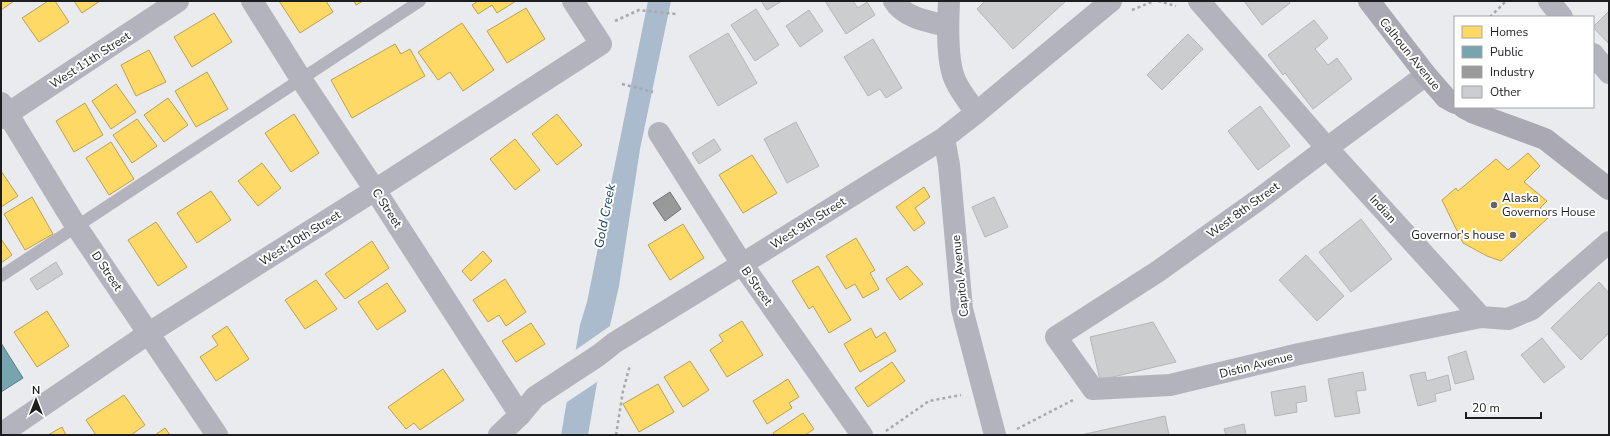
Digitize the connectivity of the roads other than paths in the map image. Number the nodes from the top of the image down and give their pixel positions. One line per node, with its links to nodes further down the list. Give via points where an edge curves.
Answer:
1 (178, 1): 19 (street, West 11th Street)
2 (252, 1): 16 (street, C Street)
3 (420, 1): 16 (lane)
4 (573, 1): 25 (street, West 10th Street, via 601,44)
5 (894, 1): 12 (street, via 896,5 924,21)
6 (949, 1): 12 (street)
7 (1111, 1): 20 (street, West 9th Street)
8 (1199, 1): 23 (street, Indian)
9 (1369, 1): 15 (main road, Calhoun Avenue)
10 (1549, 1): 11 (street)
11 (1561, 16)
12 (948, 26): 20 (street, via 955,81)
13 (1594, 55): 14 (street)
14 (1609, 73)
15 (1426, 75): 17 (main road, Calhoun Avenue, via 1446,98); 23 (street, West 8th Street)
16 (301, 79): 25 (street, C Street); 26 (lane)
17 (1454, 102)
18 (1465, 108): 24 (main road, via 1545,139)
19 (3, 112): 26 (street, D Street)
20 (976, 114): 22 (street, West 9th Street)
21 (659, 133): 28 (street, B Street)
22 (944, 138): 28 (street, West 9th Street); 34 (street, Capitol Avenue, via 949,165 962,309 983,390)
23 (1327, 148): 30 (street, Indian); 32 (street, West 8th Street, via 1157,272 1056,337)
24 (1609, 189)
25 (375, 190): 31 (street, West 10th Street); 33 (street, C Street)
26 (76, 226): 29 (lane); 31 (street, D Street)
27 (1609, 242): 30 (street, via 1532,309 1508,319)
28 (742, 264): 33 (street, West 9th Street, via 614,343 536,397); 38 (street, B Street)
29 (1, 276)
30 (1481, 317): 32 (street, Distin Avenue, via 1299,354 1170,385)
31 (149, 334): 35 (street, West 10th Street); 36 (street, D Street)
32 (1093, 389)
33 (520, 415): 37 (street, West 9th Street)
34 (1004, 433)
35 (1, 434)
36 (217, 435)
37 (499, 435)
38 (862, 435)

